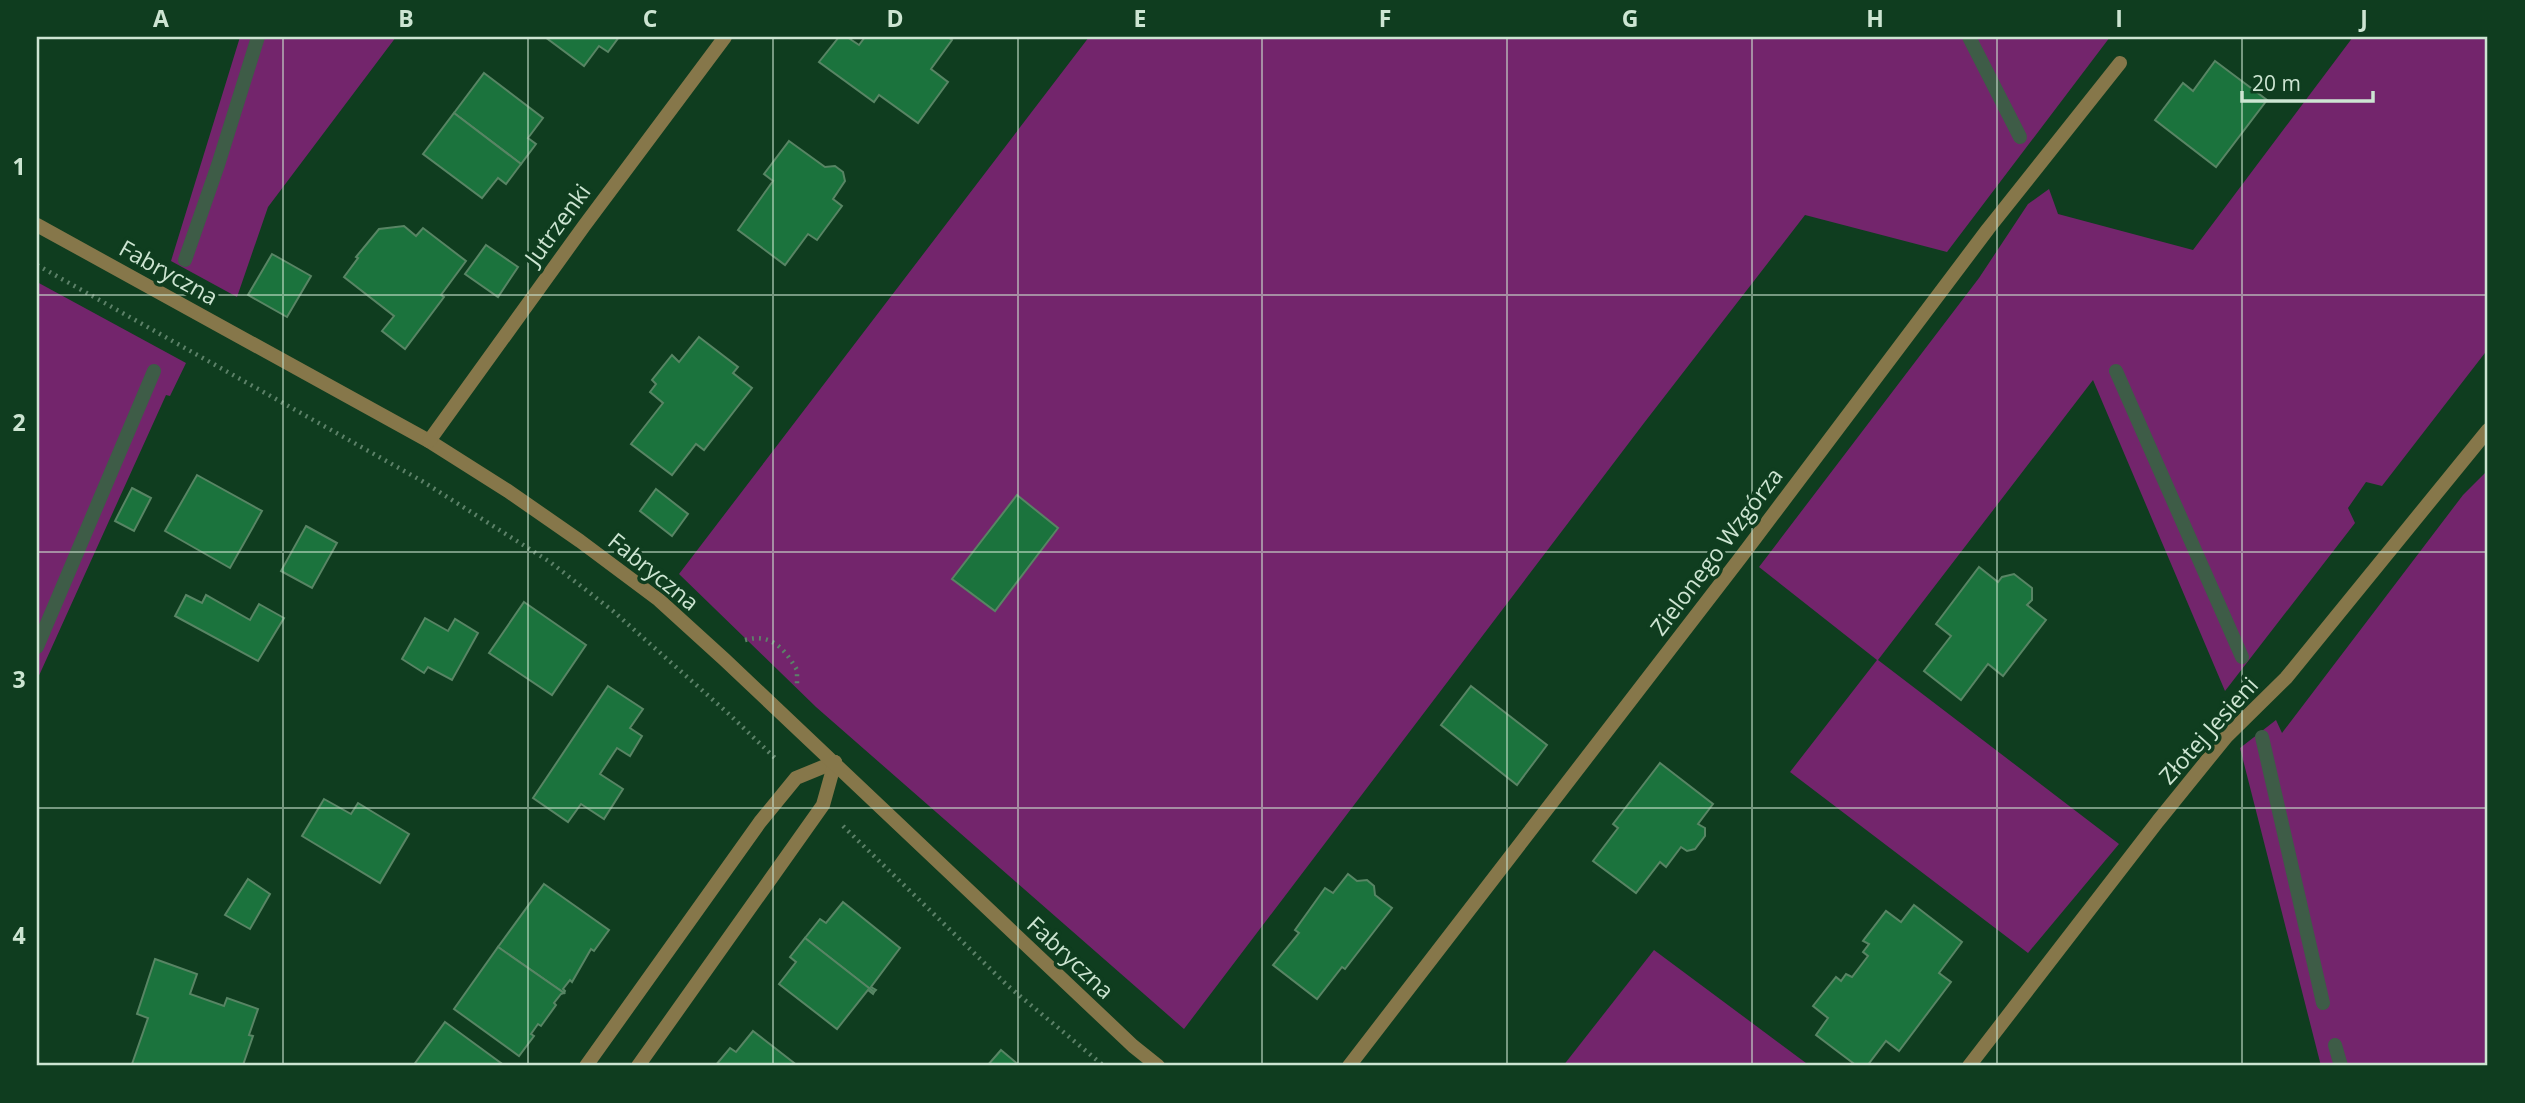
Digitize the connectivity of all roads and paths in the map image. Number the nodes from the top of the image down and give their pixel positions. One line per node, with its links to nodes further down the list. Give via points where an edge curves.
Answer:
1 (725, 37): 6 (street, Jutrzenki)
2 (2120, 63): 16 (street, Zielonego Wzgórza, via 1979,240)
3 (37, 225): 6 (street, Fabryczna)
4 (37, 265): 10 (path, via 414,476 550,562 613,611)
5 (2488, 430): 17 (street, Złotej Jesieni, via 2286,678 2226,737)
6 (429, 441): 9 (street, Fabryczna, via 508,491 659,600)
7 (743, 640): 8 (path, via 758,636 773,641 797,670)
8 (797, 692)
9 (835, 762): 10 (street); 11 (street); 15 (street, Fabryczna)
10 (796, 778): 12 (street)
11 (822, 805): 13 (street); 14 (path, via 1008,986)
12 (586, 1066)
13 (638, 1066)
14 (1104, 1066)
15 (1158, 1066)
16 (1349, 1066)
17 (1969, 1066)

